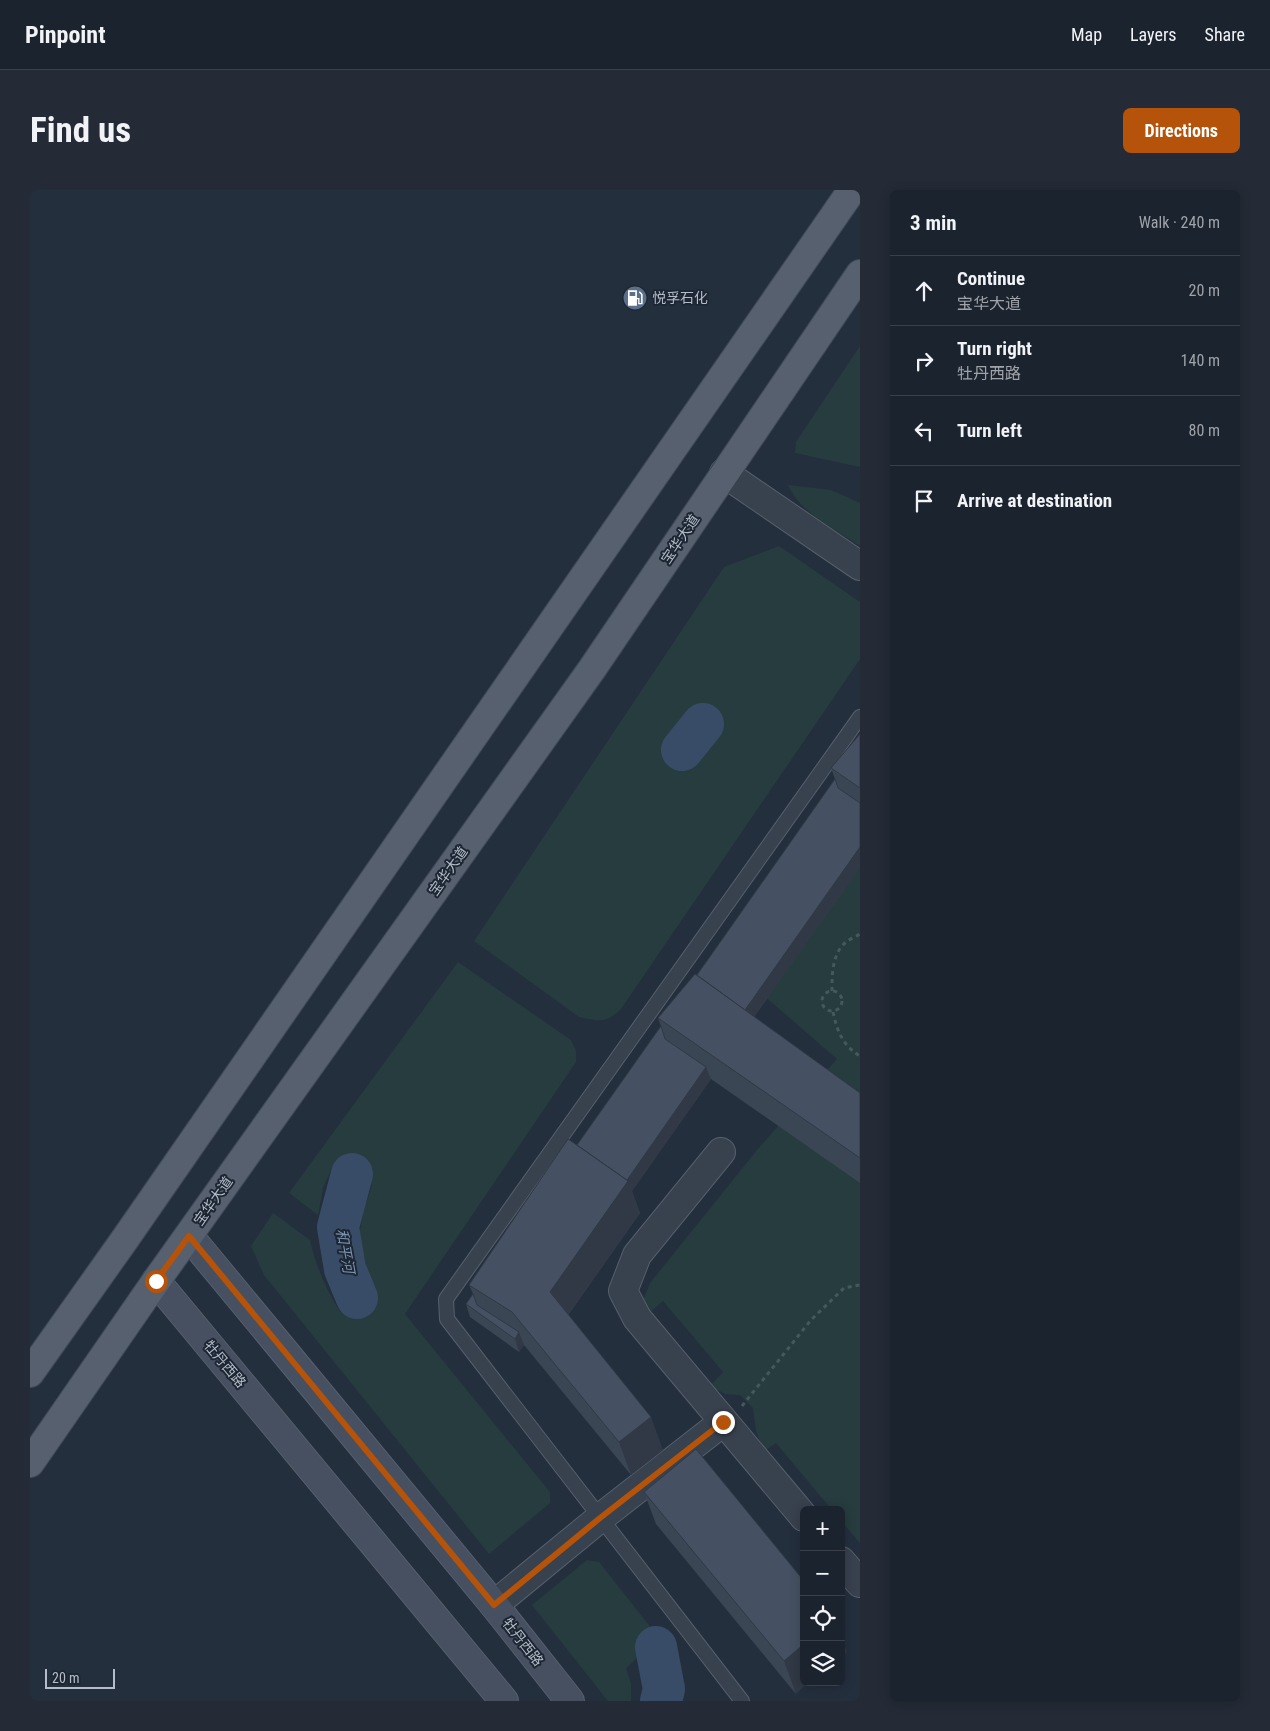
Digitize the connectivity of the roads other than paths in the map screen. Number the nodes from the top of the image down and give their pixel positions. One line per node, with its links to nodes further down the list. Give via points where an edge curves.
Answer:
1 (852, 190): 9 (main road)
2 (860, 274): 3 (main road, 宝华大道)
3 (724, 473): 4 (street); 7 (main road, 宝华大道, via 592,669)
4 (860, 566)
5 (860, 717): 13 (lane, via 446,1299 447,1319)
6 (721, 1152): 10 (street, via 637,1255 623,1291 637,1318)
7 (189, 1236): 8 (main road, 宝华大道); 16 (street, 牡丹西路)
8 (156, 1281): 11 (main road, 宝华大道); 17 (street, 牡丹西路)
9 (30, 1373)
10 (723, 1422): 12 (street); 13 (street)
11 (30, 1463)
12 (800, 1512)
13 (600, 1518): 16 (street); 19 (lane)
14 (845, 1566): 15 (street)
15 (860, 1583)
16 (494, 1605): 18 (street, 牡丹西路)
17 (504, 1701)
18 (570, 1701)
19 (742, 1701)

